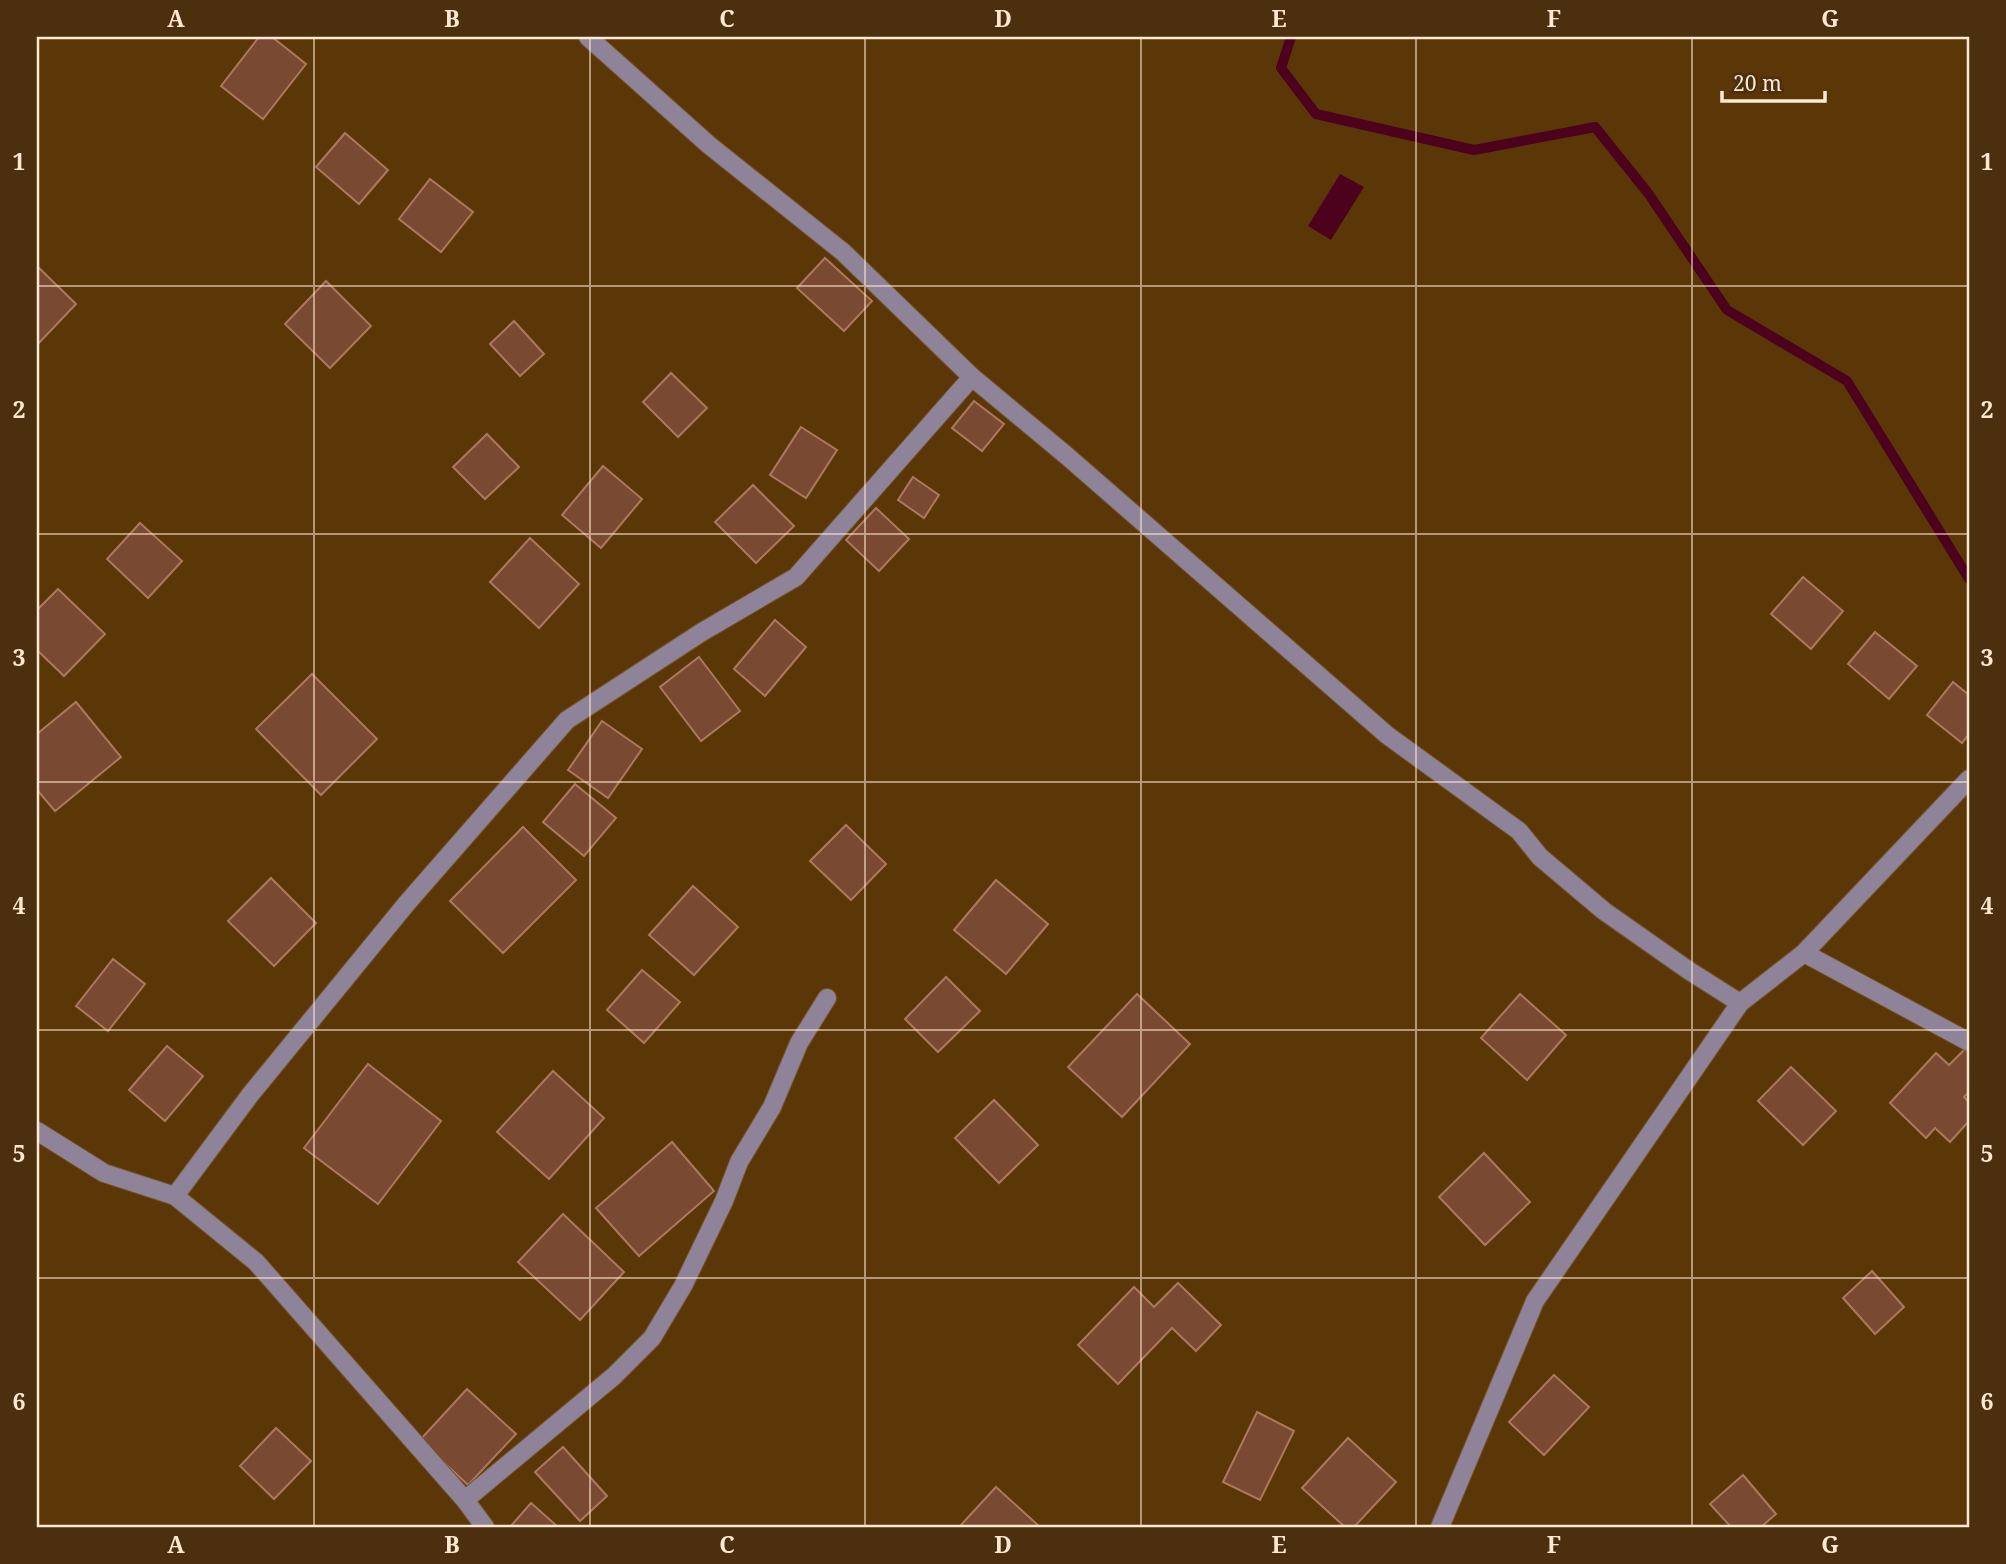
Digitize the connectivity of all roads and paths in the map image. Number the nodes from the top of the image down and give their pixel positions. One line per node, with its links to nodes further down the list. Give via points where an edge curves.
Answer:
1 (588, 37): 2 (street, via 709,145 843,252)
2 (972, 377): 6 (street, via 1387,735 1519,831 1540,857 1604,911); 9 (street, via 796,577 567,720 407,903 250,1095)
3 (1969, 779): 4 (street)
4 (1804, 953): 6 (street); 7 (street)
5 (827, 998): 10 (street, via 799,1043 683,1286 652,1338 614,1376)
6 (1740, 1003): 12 (street, via 1535,1301)
7 (1969, 1042)
8 (37, 1131): 9 (street, via 104,1173)
9 (175, 1196): 10 (street, via 256,1262)
10 (465, 1500): 11 (street)
11 (485, 1527)
12 (1440, 1527)

